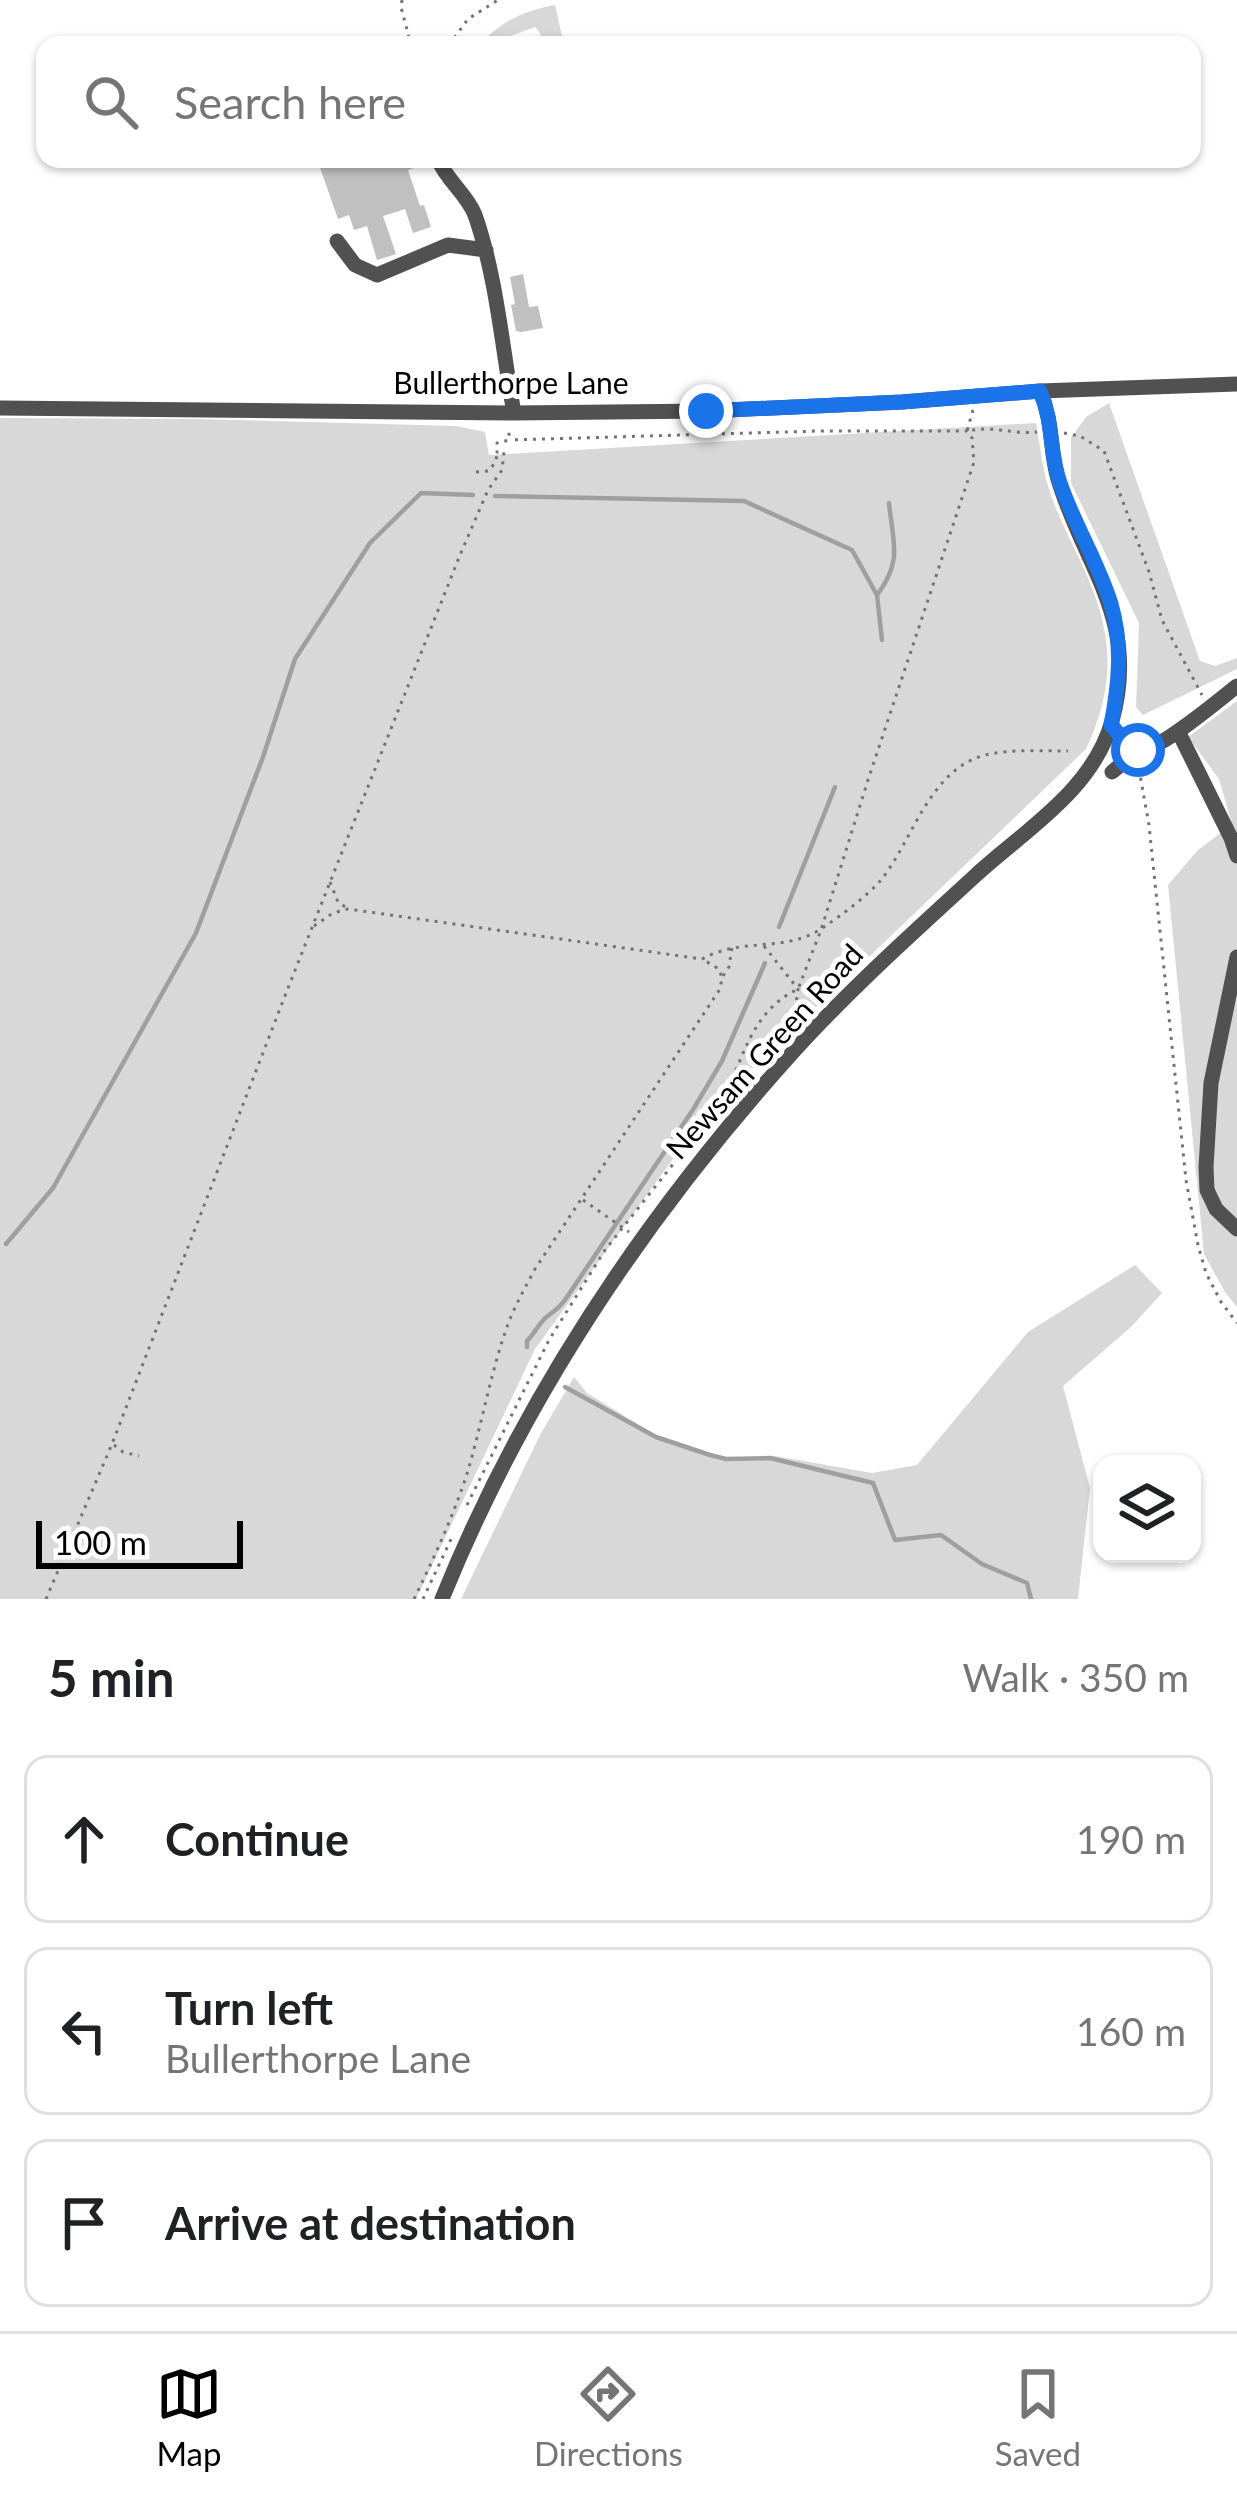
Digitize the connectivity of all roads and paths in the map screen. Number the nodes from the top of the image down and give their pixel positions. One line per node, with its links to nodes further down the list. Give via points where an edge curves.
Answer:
1 (402, 0): 3 (path)
2 (498, 0): 4 (path)
3 (409, 36)
4 (455, 36)
5 (442, 168): 7 (street, via 472,208)
6 (337, 241): 7 (street, via 356,265 377,274 448,245)
7 (485, 250): 12 (street)
8 (1237, 384): 9 (street, Bullerthorpe Lane)
9 (1040, 391): 10 (street, Bullerthorpe Lane); 13 (street)
10 (976, 396): 12 (street, Bullerthorpe Lane); 14 (path)
11 (0, 408): 12 (street, Bullerthorpe Lane)
12 (511, 413): 15 (path)
13 (1052, 430): 14 (path); 19 (path, via 1104,452 1162,620); 20 (street, via 1057,476 1111,604 1119,644)
14 (968, 431): 15 (path); 29 (path, via 974,462)
15 (509, 440): 16 (path, via 496,442)
16 (497, 452): 17 (path, via 489,471); 26 (path, via 504,452 502,470 460,555)
17 (476, 472)
18 (1237, 686): 19 (street)
19 (1209, 708): 21 (street)
20 (1111, 725): 22 (street); 36 (street, Newsam Green Road, via 1066,798)
21 (1178, 730): 22 (street); 25 (street)
22 (1136, 749): 24 (street); 42 (path, via 1186,1180 1206,1274)
23 (1068, 751): 29 (path, via 983,756 955,770 880,880)
24 (1112, 772)
25 (1237, 856)
26 (330, 882): 27 (path); 28 (path)
27 (348, 909): 28 (path); 33 (path)
28 (312, 927): 38 (path)
29 (820, 930): 30 (path); 35 (path)
30 (763, 944): 31 (path); 35 (path)
31 (732, 947): 33 (path); 34 (path)
32 (1237, 957): 41 (street, via 1211,1083 1206,1167 1216,1209)
33 (702, 959): 34 (path)
34 (722, 977): 39 (path)
35 (798, 989): 36 (path, via 796,1004); 40 (path, via 754,1025 731,1087)
36 (825, 1020): 48 (street, Newsam Green Road, via 693,1169 593,1307 471,1528)
37 (236, 1087): 38 (path)
38 (248, 1091): 43 (path)
39 (581, 1199): 40 (path); 46 (path, via 510,1319 463,1484)
40 (622, 1228): 47 (path, via 549,1340)
41 (1237, 1229)
42 (1237, 1323)
43 (112, 1444): 44 (path); 45 (path)
44 (139, 1456)
45 (46, 1599)
46 (414, 1599)
47 (423, 1599)
48 (442, 1599)

